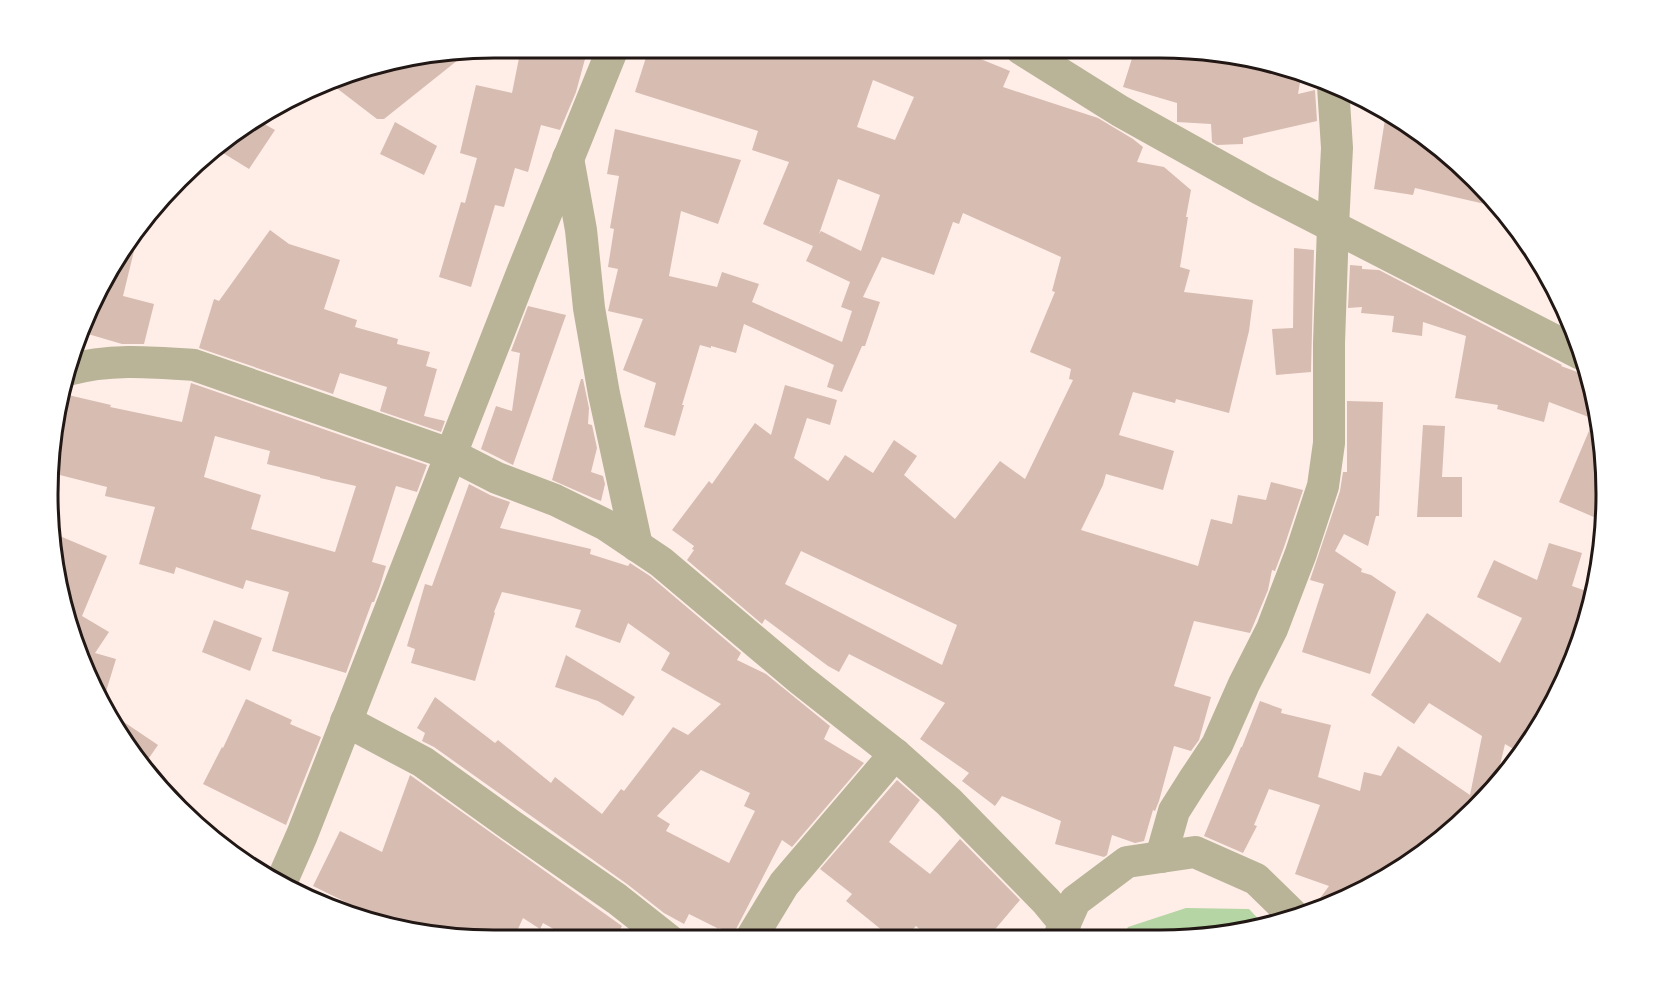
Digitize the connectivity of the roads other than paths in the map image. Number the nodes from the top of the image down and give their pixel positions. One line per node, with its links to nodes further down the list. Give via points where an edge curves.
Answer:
1 (609, 58): 4 (street)
2 (1035, 58): 5 (street, via 1120,111)
3 (1334, 95): 5 (street, via 1338,148)
4 (568, 158): 8 (street); 9 (street, via 604,394)
5 (1333, 226): 6 (street); 12 (street, via 1329,443 1323,486 1272,629 1217,745 1174,812)
6 (1570, 348)
7 (78, 367): 8 (street, via 151,362 195,365)
8 (450, 454): 9 (street, via 606,525); 10 (street)
9 (637, 546): 11 (street)
10 (346, 721): 13 (street); 15 (street, via 423,762)
11 (895, 754): 16 (street, via 784,884); 17 (street, via 949,802 1046,901)
12 (1161, 857): 14 (street, via 1195,852 1256,879); 18 (street, via 1127,862 1075,901)
13 (284, 876)
14 (1288, 911)
15 (656, 930)
16 (756, 930)
17 (1061, 930)
18 (1063, 930)

